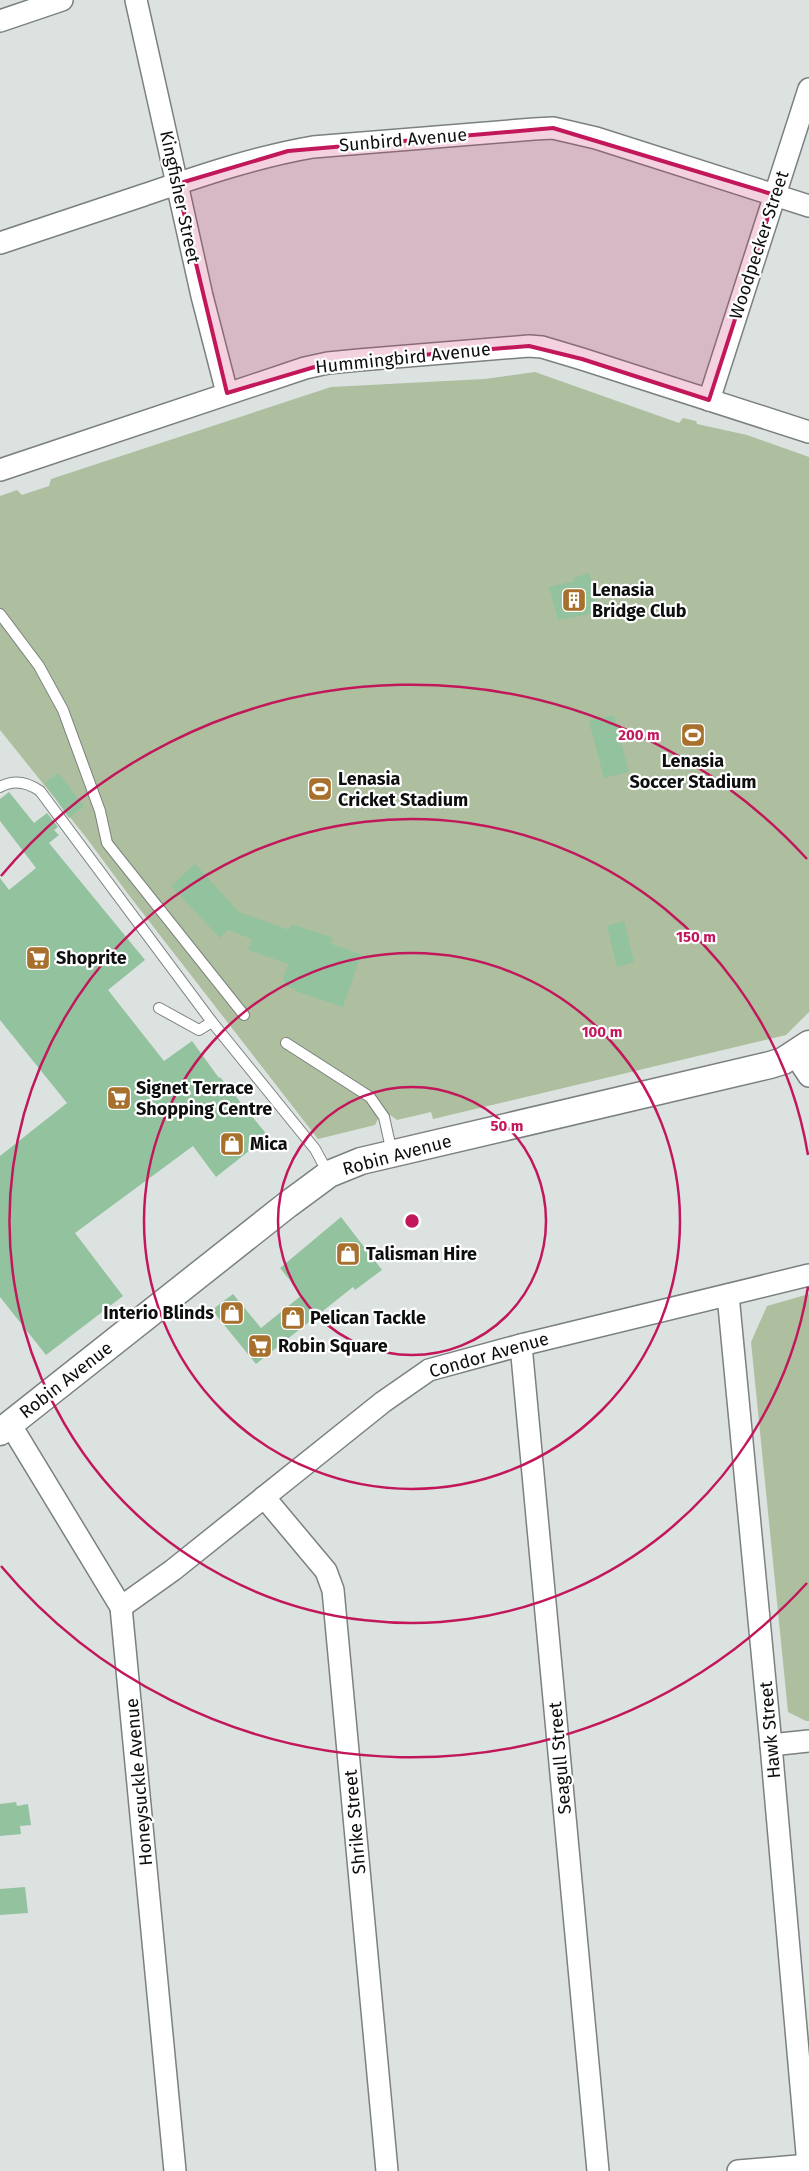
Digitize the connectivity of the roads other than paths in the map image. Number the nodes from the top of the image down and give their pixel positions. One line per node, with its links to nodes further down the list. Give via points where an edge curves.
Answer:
1 (62, 0): 3 (street)
2 (136, 0): 5 (street, Kingfisher Street)
3 (0, 20)
4 (809, 89): 6 (street, Woodpecker Street)
5 (177, 184): 6 (street, Sunbird Avenue, via 253,160 313,147 553,128 596,138); 8 (street, Sunbird Avenue); 9 (street, Kingfisher Street)
6 (776, 195): 7 (street, Sunbird Avenue); 10 (street, Woodpecker Street)
7 (809, 206)
8 (0, 244)
9 (227, 394): 10 (street, Hummingbird Avenue, via 328,363 529,346 542,347); 12 (street, Hummingbird Avenue)
10 (709, 400): 11 (street, Hummingbird Avenue)
11 (809, 432)
12 (0, 470)
13 (0, 614): 16 (lane, via 39,666 63,710 100,811 107,843)
14 (0, 787): 17 (lane, via 16,782 29,784 40,791)
15 (159, 1008): 17 (lane, via 199,1030)
16 (244, 1015)
17 (212, 1022): 22 (lane, via 315,1149)
18 (286, 1043): 21 (lane, via 370,1097 384,1117)
19 (802, 1049): 20 (street); 21 (street, Robin Avenue, via 770,1065)
20 (809, 1076)
21 (392, 1154): 22 (street, Robin Avenue, via 348,1165)
22 (329, 1174): 26 (street, Robin Avenue)
23 (809, 1276): 24 (street, Condor Avenue)
24 (728, 1295): 25 (street, Condor Avenue); 30 (street, Hawk Street)
25 (521, 1345): 27 (street, Condor Avenue, via 429,1370 383,1402); 35 (street, Seagull Street)
26 (5, 1424): 28 (street, Honeysuckle Avenue)
27 (264, 1497): 28 (street, Condor Avenue); 34 (street, Shrike Street, via 326,1571 333,1590)
28 (121, 1607): 33 (street, Honeysuckle Avenue)
29 (809, 1741): 30 (street)
30 (771, 1744): 31 (street, Hawk Street)
31 (800, 1954): 32 (street, Hawk Street)
32 (808, 2165): 36 (street)
33 (175, 2171)
34 (387, 2171)
35 (598, 2171)
36 (738, 2171)

